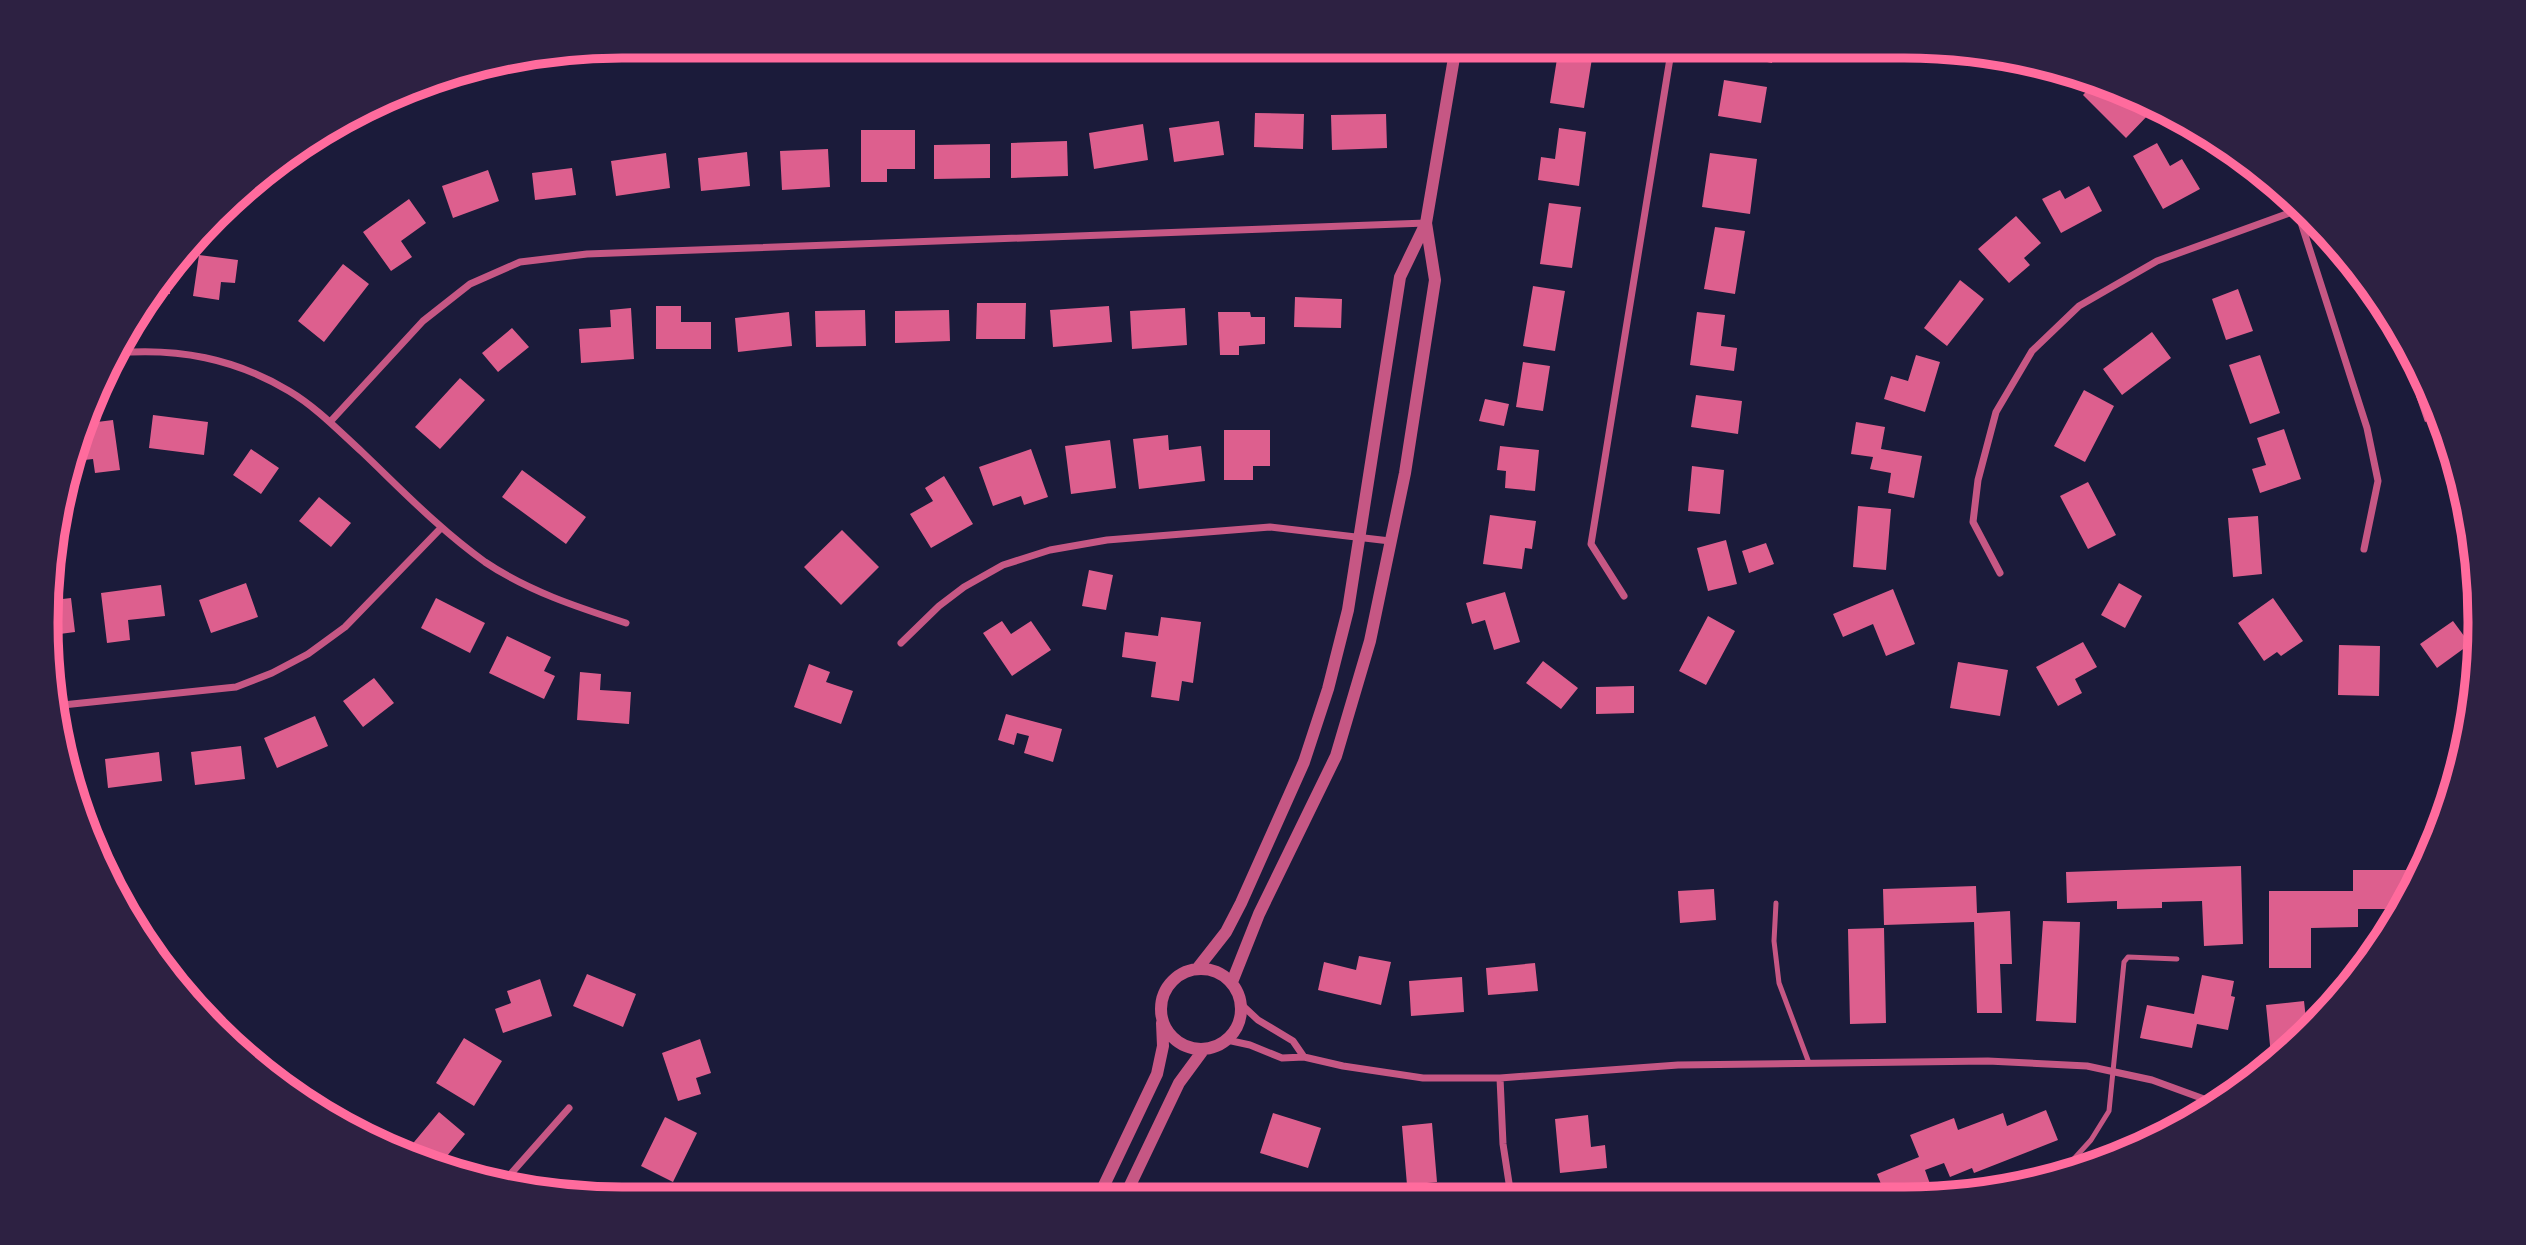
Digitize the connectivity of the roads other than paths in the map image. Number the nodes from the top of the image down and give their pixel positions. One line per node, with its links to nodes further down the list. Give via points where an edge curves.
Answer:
1 (1454, 58): 4 (street)
2 (1670, 58): 13 (street, via 1591,544)
3 (2291, 212): 12 (street, via 2157,261 2079,306 2032,351 1996,412 1978,480 1973,522)
4 (1426, 223): 7 (street, via 587,254 520,262 470,284 423,321); 9 (street, via 1400,277); 10 (street, via 1435,280)
5 (2305, 225): 11 (street, via 2367,428 2378,481)
6 (127, 352): 7 (street, via 187,353 217,360 289,391)
7 (330, 422): 8 (street)
8 (441, 527): 14 (street, via 486,563 527,586); 16 (street, via 345,627 272,673 236,687)
9 (1360, 537): 10 (street); 15 (street, via 1270,527 1107,540 1050,550 1003,565 964,587); 19 (street, via 1347,613 1304,762 1241,903)
10 (1390, 541): 20 (street, via 1370,641 1336,756 1259,914)
11 (2364, 549)
12 (2000, 573)
13 (1624, 596)
14 (626, 623)
15 (901, 643)
16 (64, 705)
17 (1776, 903): 26 (lane, via 1779,983)
18 (2177, 959): 27 (lane, via 2127,957 2124,962)
19 (1198, 969): 20 (street, via 1210,969); 22 (street, via 1184,972 1164,992)
20 (1232, 982): 21 (street)
21 (1242, 1005): 23 (street, via 1236,1030); 25 (street, via 1293,1041)
22 (1162, 1019): 24 (street, via 1178,1041); 33 (street, via 1157,1074)
23 (1227, 1040): 24 (street); 25 (street, via 1282,1058)
24 (1204, 1049): 34 (street, via 1179,1083)
25 (1304, 1056): 28 (street, via 1423,1078)
26 (1809, 1063): 27 (street, via 1988,1061); 28 (street, via 1678,1065)
27 (2113, 1071): 29 (street); 31 (lane, via 2109,1111)
28 (1500, 1078): 35 (street)
29 (2205, 1099)
30 (569, 1108): 32 (street)
31 (2072, 1161)
32 (509, 1175)
33 (1102, 1187)
34 (1129, 1187)
35 (1510, 1187)

